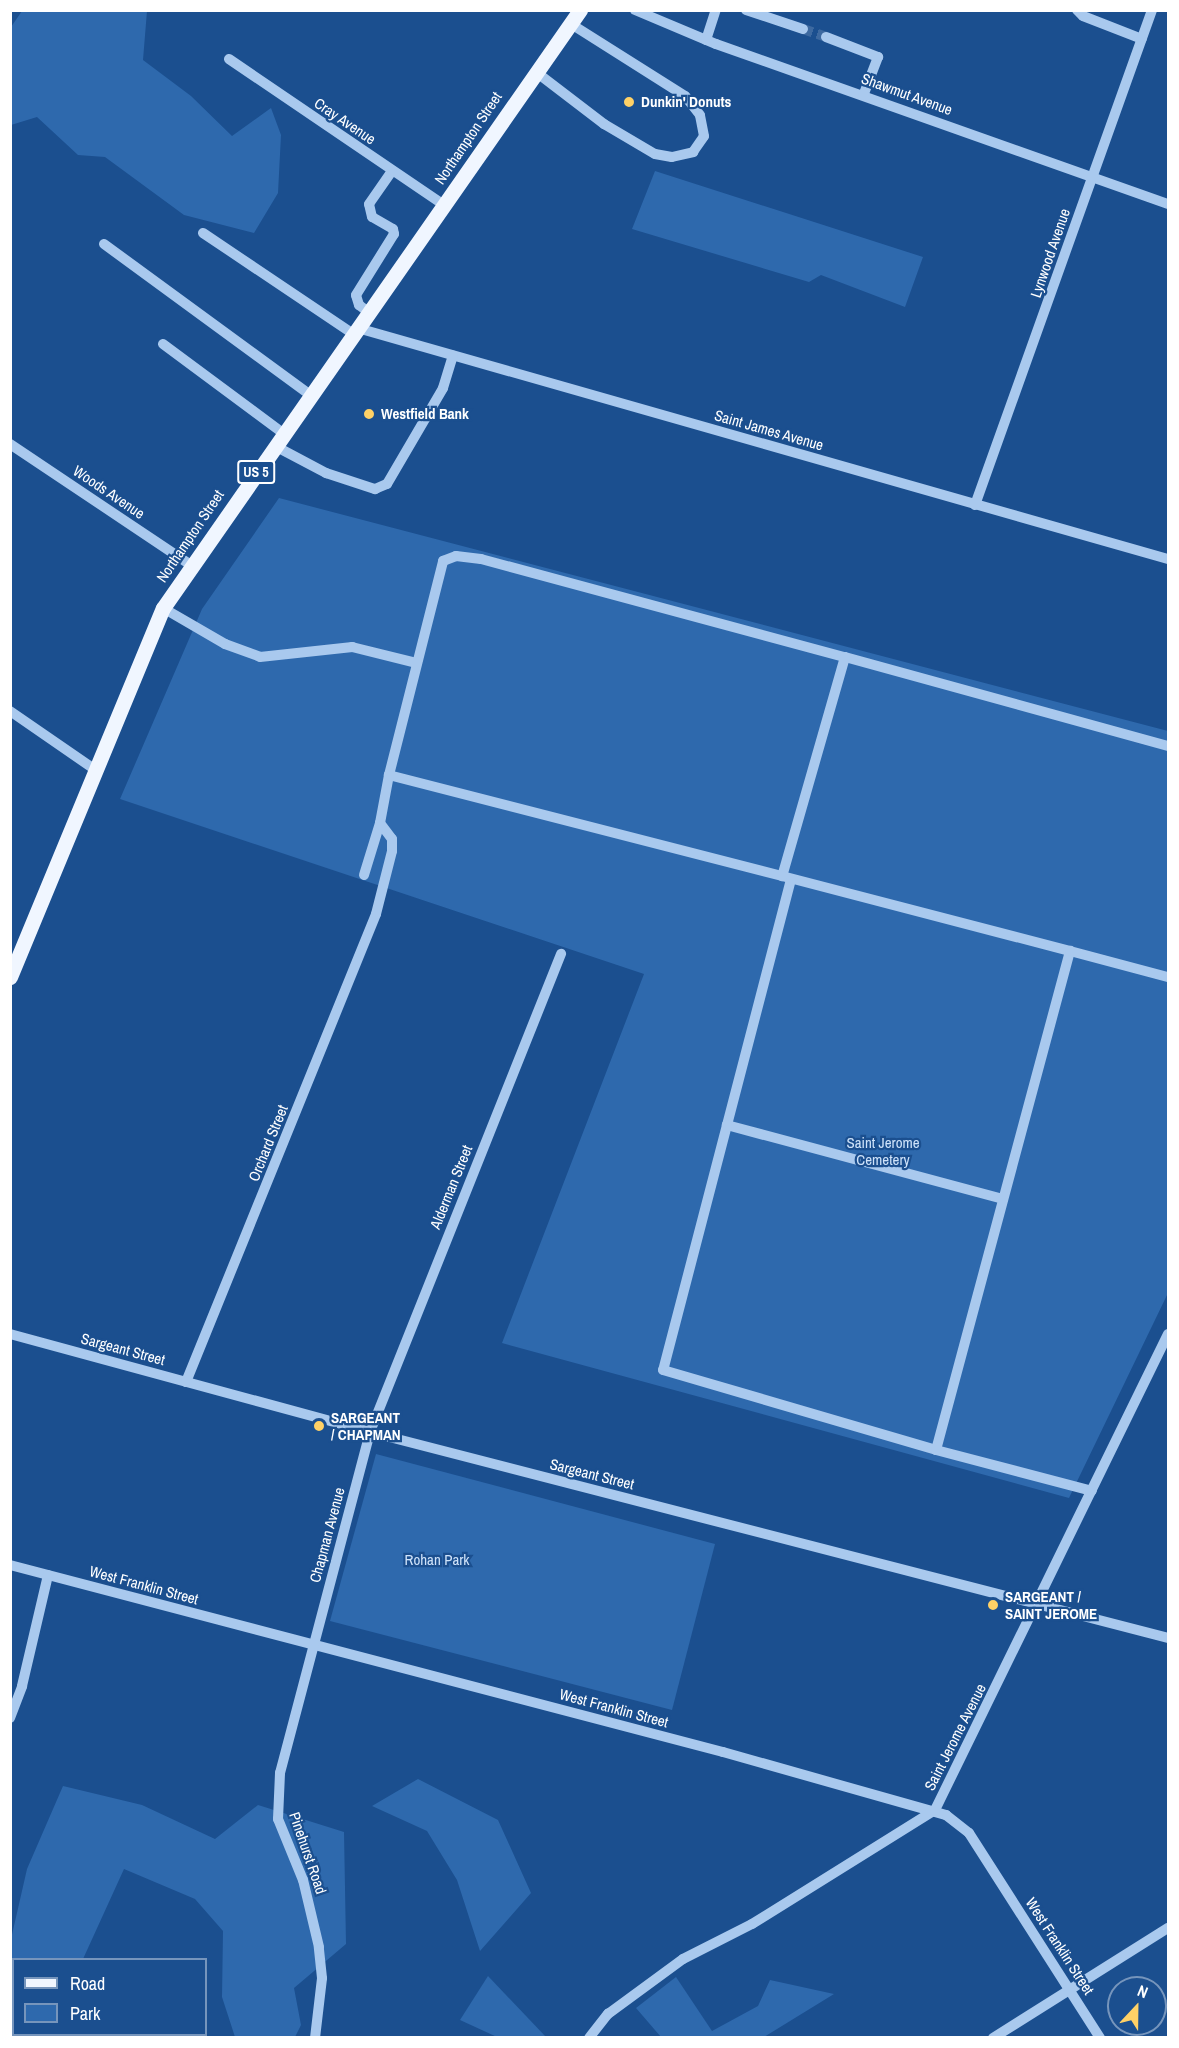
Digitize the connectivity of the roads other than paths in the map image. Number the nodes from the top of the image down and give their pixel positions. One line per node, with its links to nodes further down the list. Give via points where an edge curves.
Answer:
1 (580, 10): 7 (main road, Northampton Street / US 5)
2 (636, 10): 11 (street, Shawmut Avenue)
3 (716, 10): 11 (street)
4 (746, 10): 8 (street)
5 (1077, 10): 10 (street, via 1083,16)
6 (1152, 10): 10 (street, Lynwood Avenue)
7 (571, 24): 13 (main road, Northampton Street / US 5); 13 (street, via 685,96 700,115 704,136 693,152 672,157 655,154 604,124)
8 (804, 29)
9 (826, 37): 14 (street, via 878,57)
10 (1142, 39): 16 (street, Lynwood Avenue)
11 (706, 40): 14 (street, Shawmut Avenue)
12 (229, 59): 15 (street, Cray Avenue)
13 (536, 72): 18 (main road, Northampton Street / US 5)
14 (864, 94): 16 (street, Shawmut Avenue)
15 (392, 171): 18 (street, Cray Avenue); 21 (street, via 369,204 372,216 393,229 394,234 356,296 359,305)
16 (1093, 177): 17 (street, Shawmut Avenue); 28 (street, Lynwood Avenue)
17 (1168, 204)
18 (445, 206): 21 (main road, Northampton Street / US 5)
19 (203, 233): 22 (street, Saint James Avenue)
20 (104, 244): 25 (street)
21 (371, 314): 22 (main road, Northampton Street / US 5)
22 (358, 332): 24 (street, Saint James Avenue); 25 (main road, Northampton Street / US 5)
23 (162, 345): 26 (street)
24 (453, 355): 26 (street, via 443,388 387,484 375,489 327,473); 28 (street, Saint James Avenue)
25 (312, 396): 26 (main road, Northampton Street / US 5)
26 (280, 440): 30 (main road, Northampton Street / US 5)
27 (10, 444): 30 (street, Woods Avenue)
28 (975, 505): 29 (street, Saint James Avenue)
29 (1168, 559)
30 (191, 565): 31 (main road, Northampton Street / US 5)
31 (163, 608): 33 (street, via 225,644 260,657 351,647); 36 (main road, Northampton Street / US 5)
32 (844, 657): 33 (street, via 456,556 442,564); 35 (street); 40 (street)
33 (416, 663): 37 (street)
34 (10, 711): 36 (street)
35 (1168, 746)
36 (94, 769): 43 (main road, Northampton Street / US 5)
37 (388, 774): 38 (street); 40 (street)
38 (380, 823): 39 (street); 49 (street, Orchard Street, via 392,840 392,851 376,915)
39 (364, 875)
40 (787, 878): 41 (street); 45 (street)
41 (1070, 951): 44 (street); 46 (street)
42 (561, 954): 50 (street, Alderman Street)
43 (11, 976)
44 (1168, 976)
45 (727, 1125): 46 (street); 51 (street, via 663,1370)
46 (1003, 1199): 51 (street)
47 (10, 1334): 49 (street, Sargeant Street)
48 (1168, 1334): 52 (street, Saint Jerome Avenue)
49 (186, 1382): 50 (street, Sargeant Street)
50 (370, 1432): 55 (street, Sargeant Street); 57 (street, Chapman Avenue)
51 (936, 1450): 52 (street)
52 (1092, 1491): 55 (street, Saint Jerome Avenue)
53 (10, 1565): 54 (street, West Franklin Street)
54 (48, 1575): 57 (street, West Franklin Street); 58 (street, via 22,1686)
55 (1038, 1605): 56 (street, Sargeant Street); 59 (street, Saint Jerome Avenue)
56 (1168, 1638)
57 (312, 1646): 59 (street, West Franklin Street); 62 (street, Pinehurst Road, via 280,1773 277,1807 281,1830 299,1866 316,1929 322,1978)
58 (10, 1718)
59 (935, 1810): 61 (street, West Franklin Street, via 969,1833); 63 (street, Saint Jerome Avenue, via 752,1924 683,1959 608,2014)
60 (1168, 1928): 61 (street)
61 (1070, 1989): 64 (street); 65 (street, West Franklin Street)
62 (315, 2037)
63 (589, 2037)
64 (993, 2037)
65 (1100, 2037)

